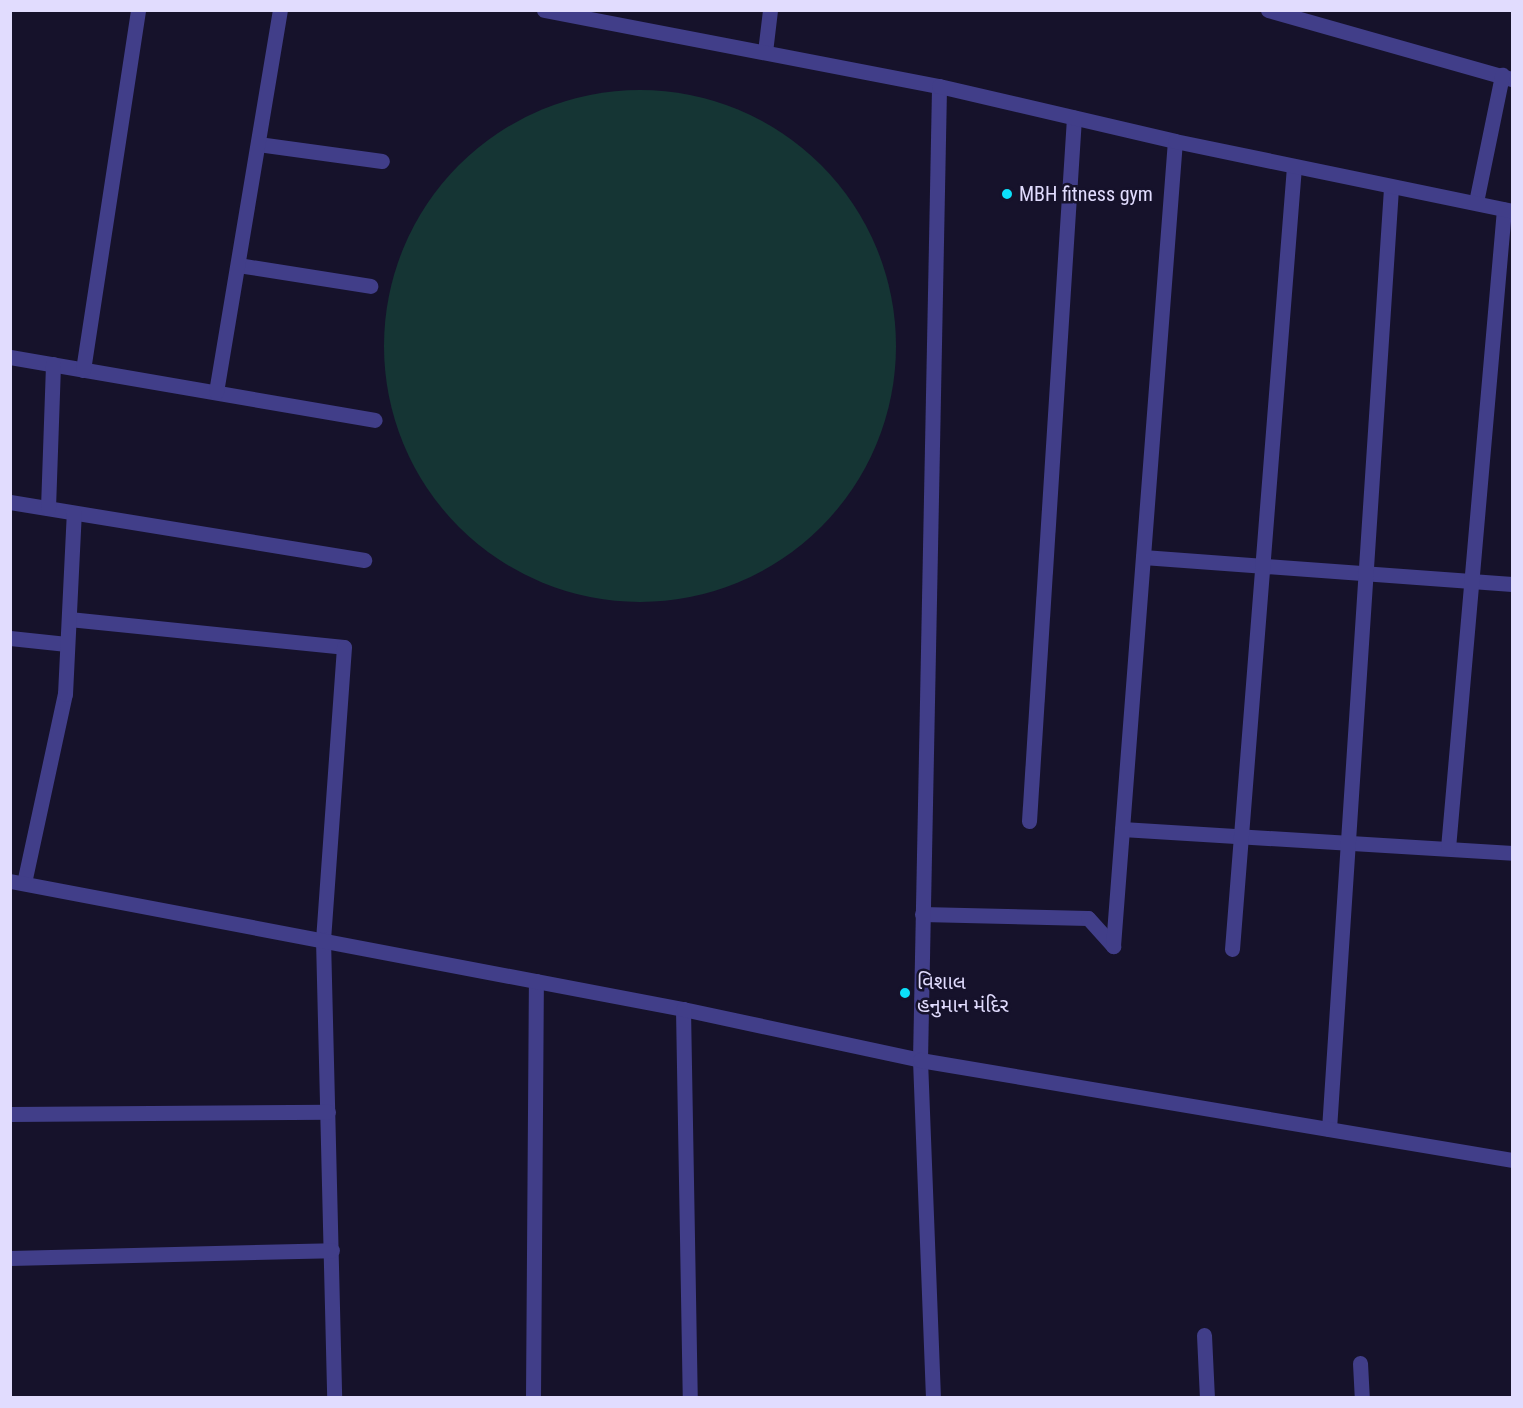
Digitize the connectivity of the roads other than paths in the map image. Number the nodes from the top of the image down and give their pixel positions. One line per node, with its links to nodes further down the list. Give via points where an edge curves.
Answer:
1 (138, 10): 21 (street)
2 (280, 10): 11 (street)
3 (544, 10): 6 (street)
4 (770, 10): 6 (street)
5 (1268, 10): 7 (street)
6 (765, 52): 8 (street)
7 (1507, 77): 15 (street)
8 (939, 86): 9 (street); 43 (street)
9 (1074, 117): 10 (street); 36 (street)
10 (1174, 141): 13 (street); 27 (street)
11 (258, 144): 12 (street); 17 (street)
12 (382, 161)
13 (1294, 167): 14 (street); 29 (street)
14 (1391, 187): 15 (street); 30 (street)
15 (1476, 202): 16 (street)
16 (1508, 210): 31 (street)
17 (238, 265): 18 (street); 22 (street)
18 (370, 286)
19 (10, 357): 20 (street)
20 (53, 364): 21 (street); 25 (street)
21 (83, 370): 22 (street)
22 (216, 393): 23 (street)
23 (375, 420)
24 (10, 502): 25 (street)
25 (48, 508): 26 (street)
26 (74, 513): 28 (street); 33 (street)
27 (1143, 557): 29 (street); 37 (street)
28 (364, 560)
29 (1262, 565): 30 (street); 38 (street)
30 (1366, 573): 31 (street); 39 (street)
31 (1475, 581): 32 (street); 40 (street)
32 (1512, 584)
33 (69, 619): 35 (street); 44 (street, via 344,647)
34 (10, 639): 35 (street)
35 (68, 644): 42 (street, via 65,694)
36 (1029, 821)
37 (1122, 829): 38 (street); 43 (street, via 1113,946 1088,918)
38 (1240, 837): 39 (street); 45 (street)
39 (1348, 843): 40 (street); 51 (street)
40 (1448, 848): 41 (street)
41 (1512, 854)
42 (17, 882): 44 (street)
43 (922, 914): 48 (street)
44 (323, 939): 46 (street); 49 (street)
45 (1232, 949)
46 (536, 981): 47 (street); 58 (street)
47 (683, 1009): 48 (street); 59 (street)
48 (920, 1060): 51 (street); 60 (street)
49 (328, 1112): 50 (street); 53 (street)
50 (10, 1114)
51 (1329, 1129): 52 (street)
52 (1512, 1160)
53 (332, 1250): 54 (street); 57 (street)
54 (10, 1258)
55 (1204, 1335): 61 (street)
56 (1360, 1363): 62 (street)
57 (334, 1398)
58 (533, 1398)
59 (690, 1398)
60 (933, 1398)
61 (1207, 1398)
62 (1362, 1398)

